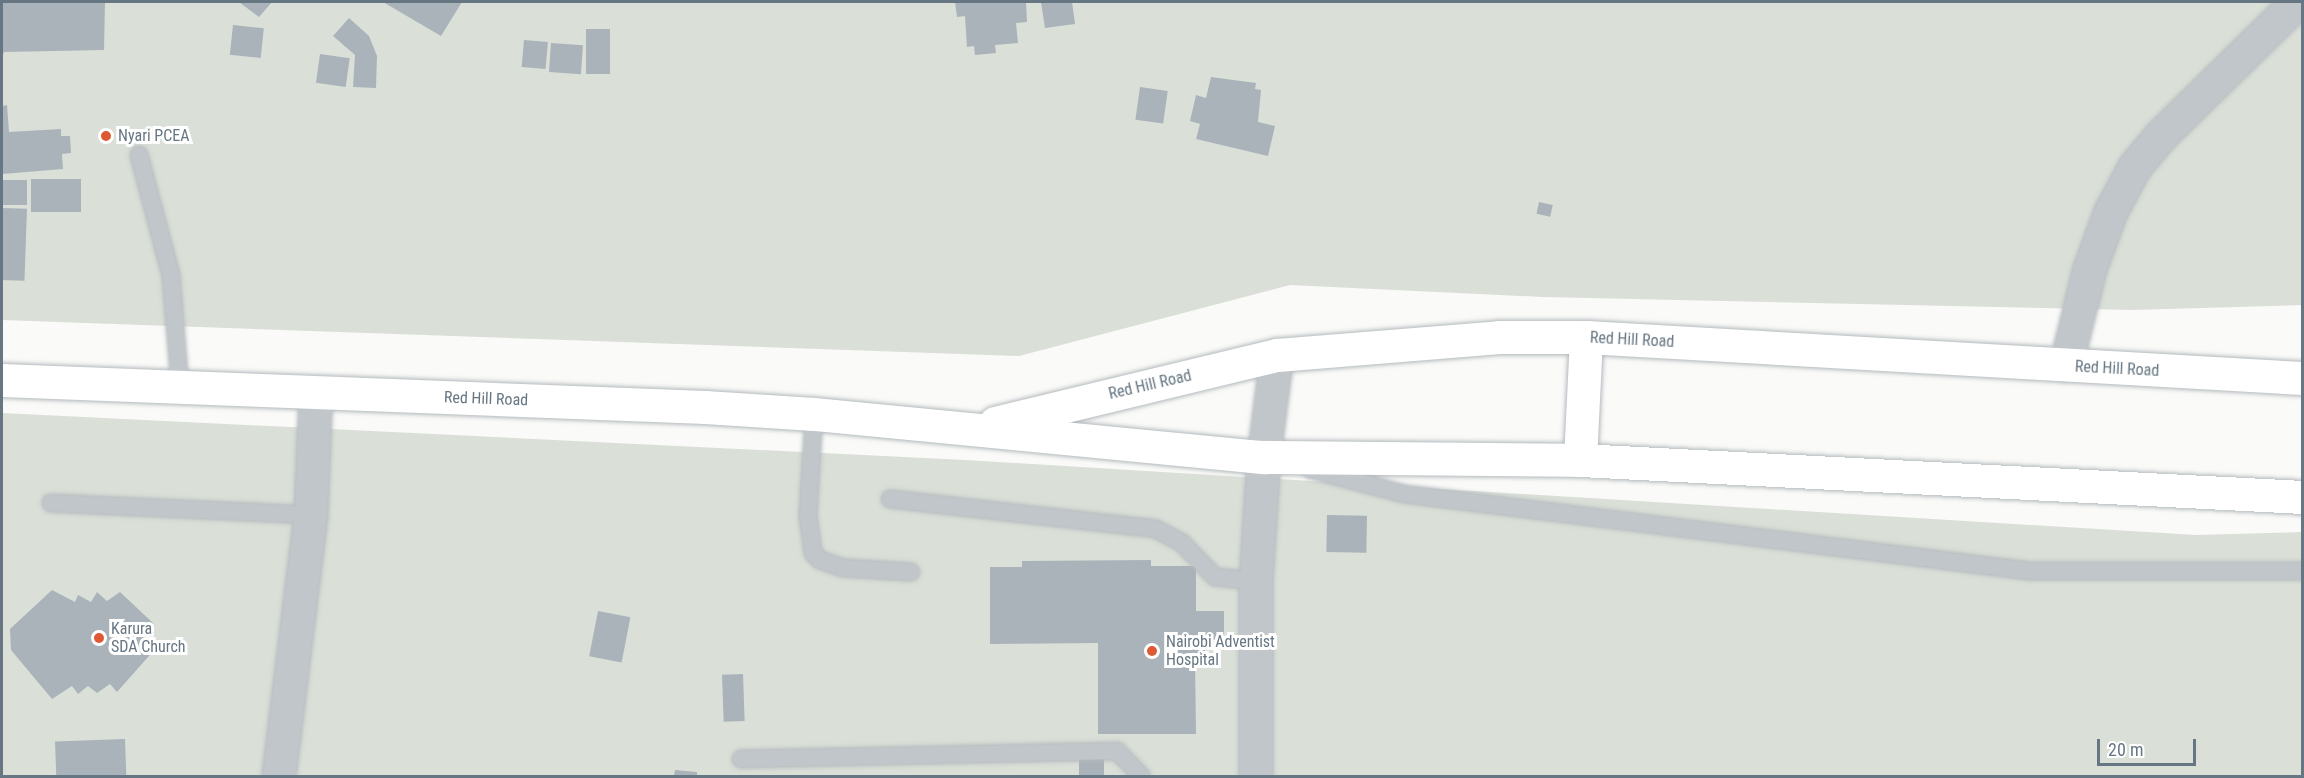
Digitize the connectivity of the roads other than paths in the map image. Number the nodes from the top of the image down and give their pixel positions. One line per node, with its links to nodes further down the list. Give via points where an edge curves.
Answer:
1 (2298, 2): 5 (street, via 2161,136 2135,167 2111,212 2090,268)
2 (139, 155): 8 (lane, via 171,275)
3 (1586, 337): 4 (main road, Red Hill Road, via 1499,337); 5 (main road, Red Hill Road); 13 (main road)
4 (1277, 355): 11 (main road, Red Hill Road); 12 (street)
5 (2066, 366): 6 (main road, Red Hill Road)
6 (2302, 378)
7 (2, 380): 8 (main road, Red Hill Road)
8 (180, 386): 9 (main road, Red Hill Road)
9 (316, 393): 10 (main road, Red Hill Road); 17 (street)
10 (814, 414): 11 (main road, Red Hill Road); 18 (lane, via 808,516 813,552 820,560 843,568)
11 (970, 429): 12 (main road, Red Hill Road)
12 (1264, 457): 13 (main road, Red Hill Road); 19 (lane, via 1405,494 2029,571); 20 (street)
13 (1580, 460): 14 (main road, Red Hill Road)
14 (2302, 497)
15 (890, 499): 20 (lane, via 1156,529 1182,543 1215,577)
16 (51, 503): 17 (lane)
17 (311, 515): 22 (street)
18 (911, 572)
19 (2302, 572)
20 (1256, 581): 24 (street)
21 (741, 759): 23 (lane, via 1117,751)
22 (279, 777)
23 (1141, 777)
24 (1256, 777)

